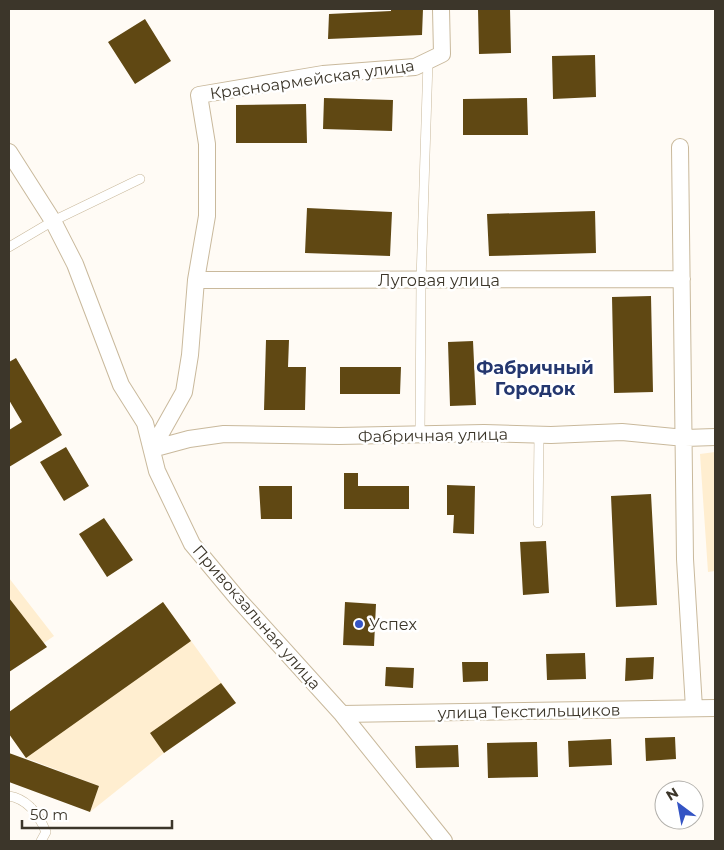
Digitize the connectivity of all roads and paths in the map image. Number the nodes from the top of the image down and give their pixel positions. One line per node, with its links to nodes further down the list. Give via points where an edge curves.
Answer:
1 (441, 9): 2 (street, Красноармейская улица, via 442,54)
2 (428, 61): 9 (street, Красноармейская улица, via 415,67 323,74 199,94 207,144 207,216); 10 (lane)
3 (680, 147): 8 (street)
4 (9, 152): 6 (street, Привокзальная улица)
5 (140, 179): 6 (lane)
6 (53, 221): 7 (lane); 15 (street, Привокзальная улица, via 75,264 121,385 145,423)
7 (9, 247)
8 (682, 279): 10 (street, Луговая улица); 14 (street)
9 (196, 280): 10 (street, Луговая улица); 15 (street, Красноармейская улица, via 184,392)
10 (421, 280): 11 (lane)
11 (420, 434): 12 (street, Фабричная улица); 15 (street, Фабричная улица, via 224,434)
12 (539, 435): 14 (street, Фабричная улица, via 622,432); 16 (lane)
13 (715, 437): 14 (street, Фабричная улица)
14 (685, 438): 17 (street, via 685,558)
15 (152, 449): 19 (street, Привокзальная улица, via 158,471 192,544)
16 (538, 523)
17 (694, 708): 18 (street, улица Текстильщиков); 19 (street, улица Текстильщиков)
18 (715, 708)
19 (342, 714): 22 (street, Привокзальная улица)
20 (9, 796): 21 (lane, via 18,797 39,814 46,832)
21 (41, 841)
22 (444, 841)

